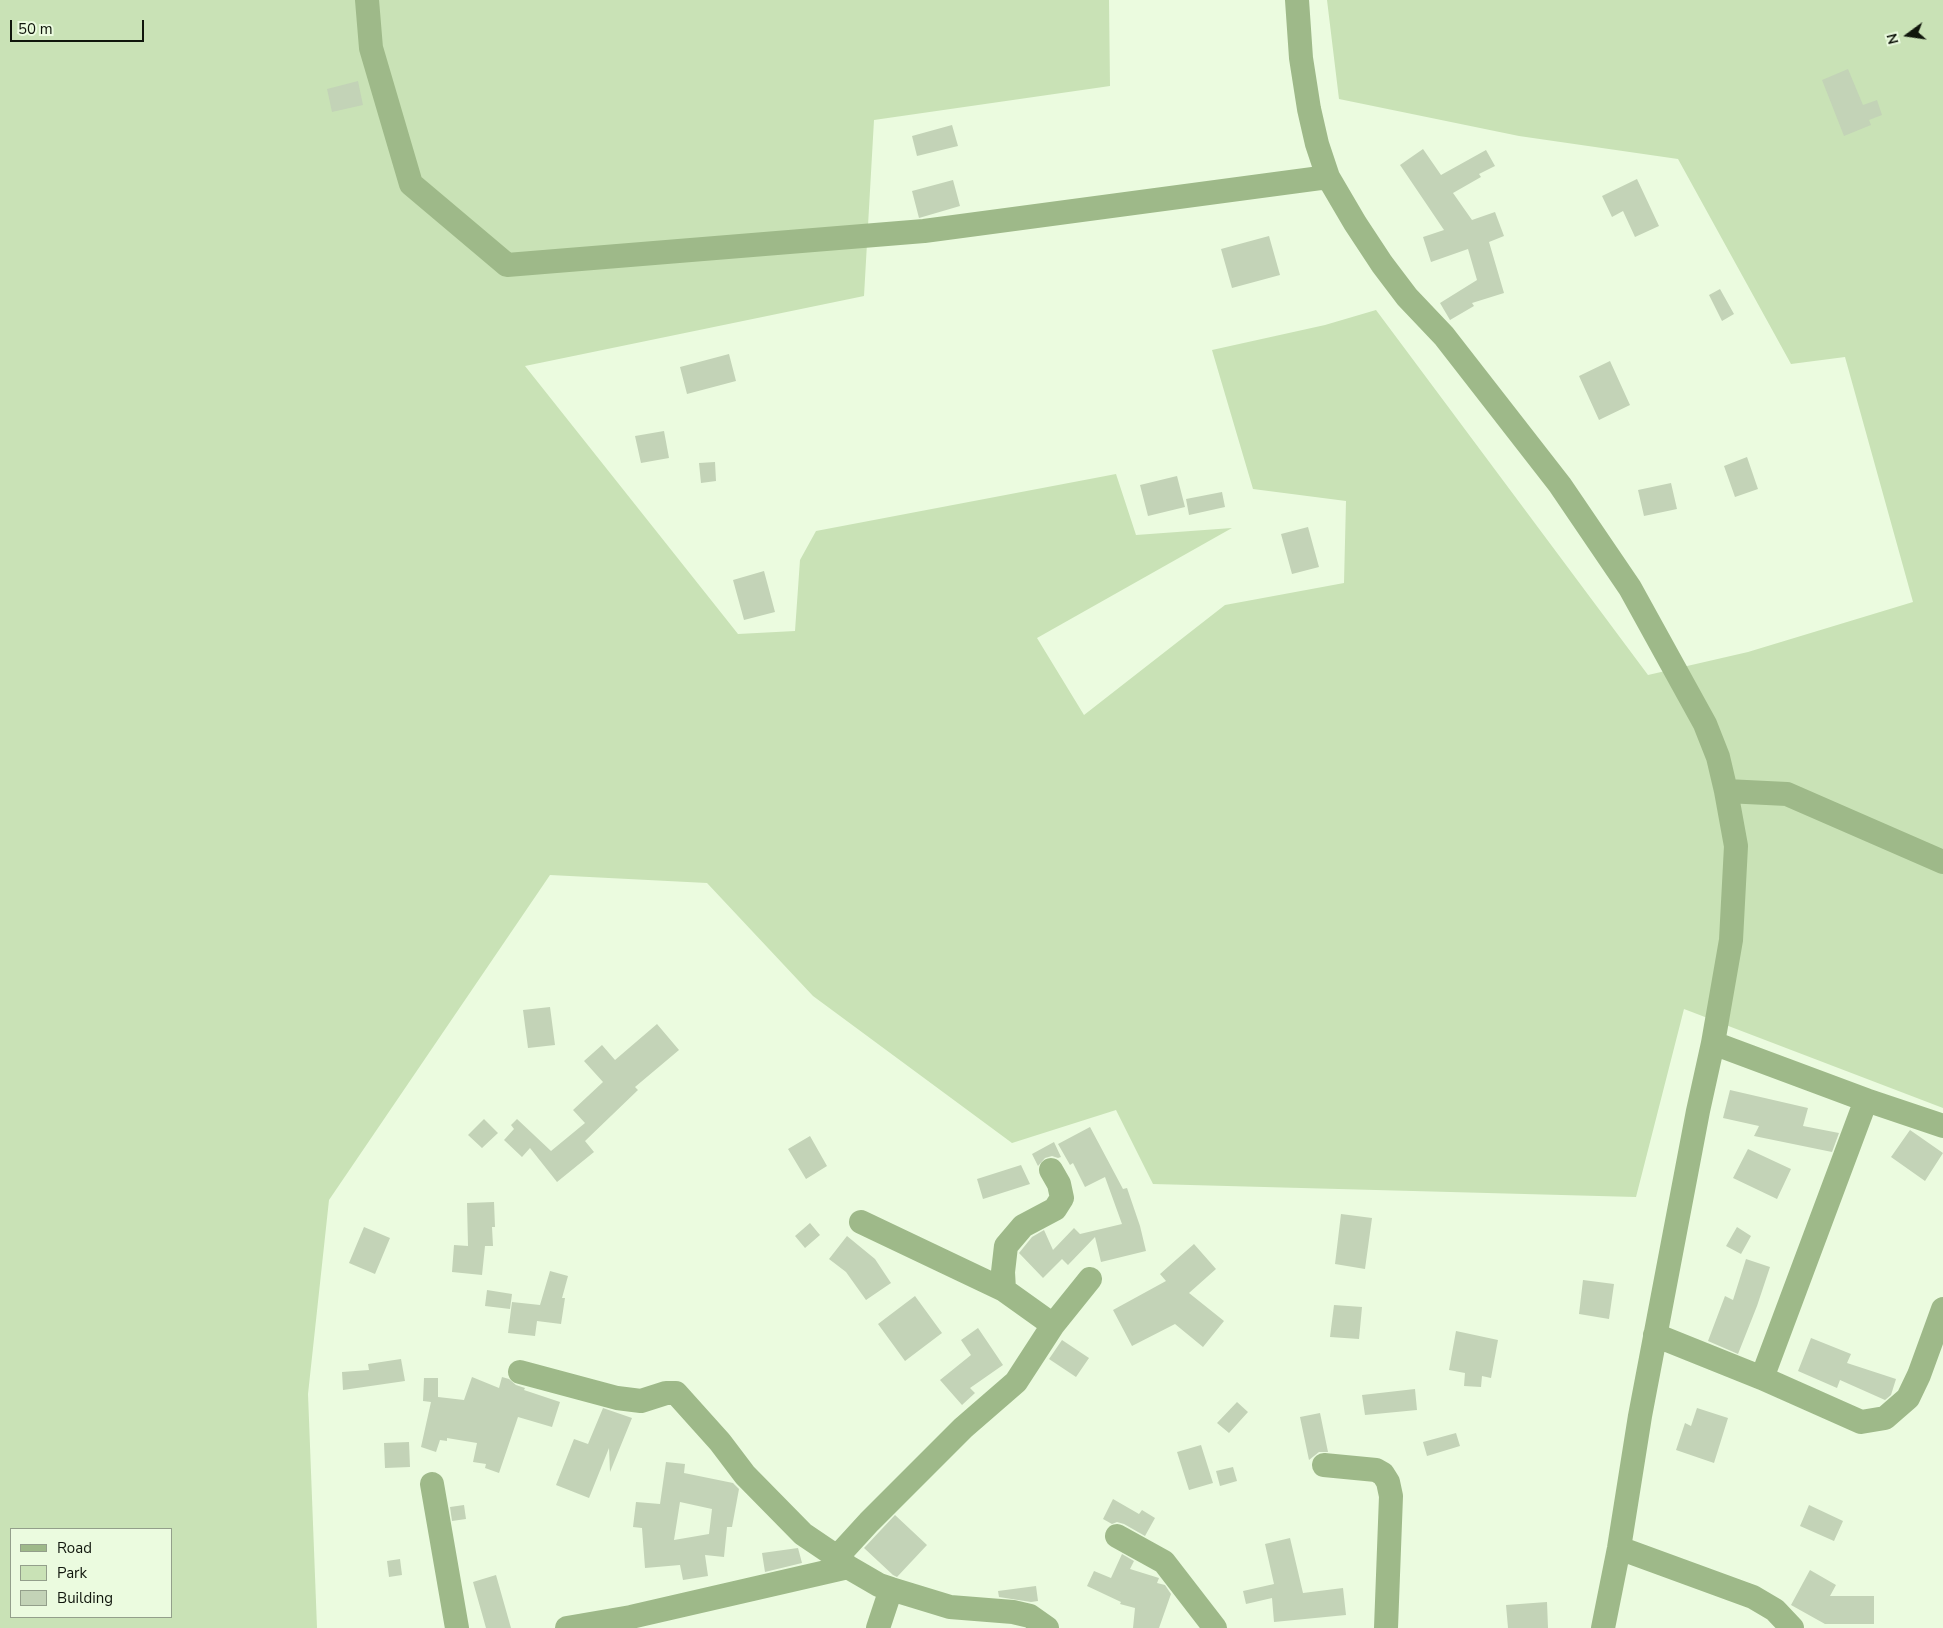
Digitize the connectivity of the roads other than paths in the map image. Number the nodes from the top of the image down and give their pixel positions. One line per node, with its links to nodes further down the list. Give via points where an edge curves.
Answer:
1 (367, 0): 3 (street, via 371,48 411,184 508,265 924,231)
2 (1296, 0): 3 (street, via 1309,109)
3 (1328, 177): 4 (street, via 1382,264 1407,297 1444,336 1560,485 1630,588 1705,724 1718,757)
4 (1726, 791): 5 (street, via 1787,794); 6 (street, via 1736,846 1731,940)
5 (1943, 862)
6 (1713, 1043): 7 (street); 15 (street)
7 (1866, 1100): 8 (street); 17 (street)
8 (1943, 1126)
9 (1051, 1170): 12 (street, via 1062,1198 1055,1209 1024,1226 1006,1246)
10 (861, 1222): 12 (street)
11 (1090, 1279): 14 (street)
12 (1004, 1290): 14 (street)
13 (1943, 1309): 17 (street, via 1908,1398 1885,1418 1860,1422)
14 (1053, 1325): 22 (street, via 1016,1382 963,1428 869,1522)
15 (1656, 1335): 17 (street); 21 (street)
16 (520, 1372): 22 (street, via 617,1398 640,1400 676,1393 745,1475 803,1534)
17 (1762, 1378)
18 (1324, 1465): 29 (street, via 1376,1470 1388,1482 1391,1496)
19 (432, 1484): 24 (street)
20 (1117, 1536): 28 (street, via 1164,1562)
21 (1619, 1548): 30 (street); 31 (street, via 1753,1596 1775,1610)
22 (842, 1562): 23 (street); 25 (street, via 631,1617)
23 (891, 1589): 26 (street); 27 (street, via 950,1607 1030,1616)
24 (456, 1628)
25 (567, 1628)
26 (878, 1628)
27 (1047, 1628)
28 (1215, 1628)
29 (1386, 1628)
30 (1602, 1628)
31 (1792, 1628)

